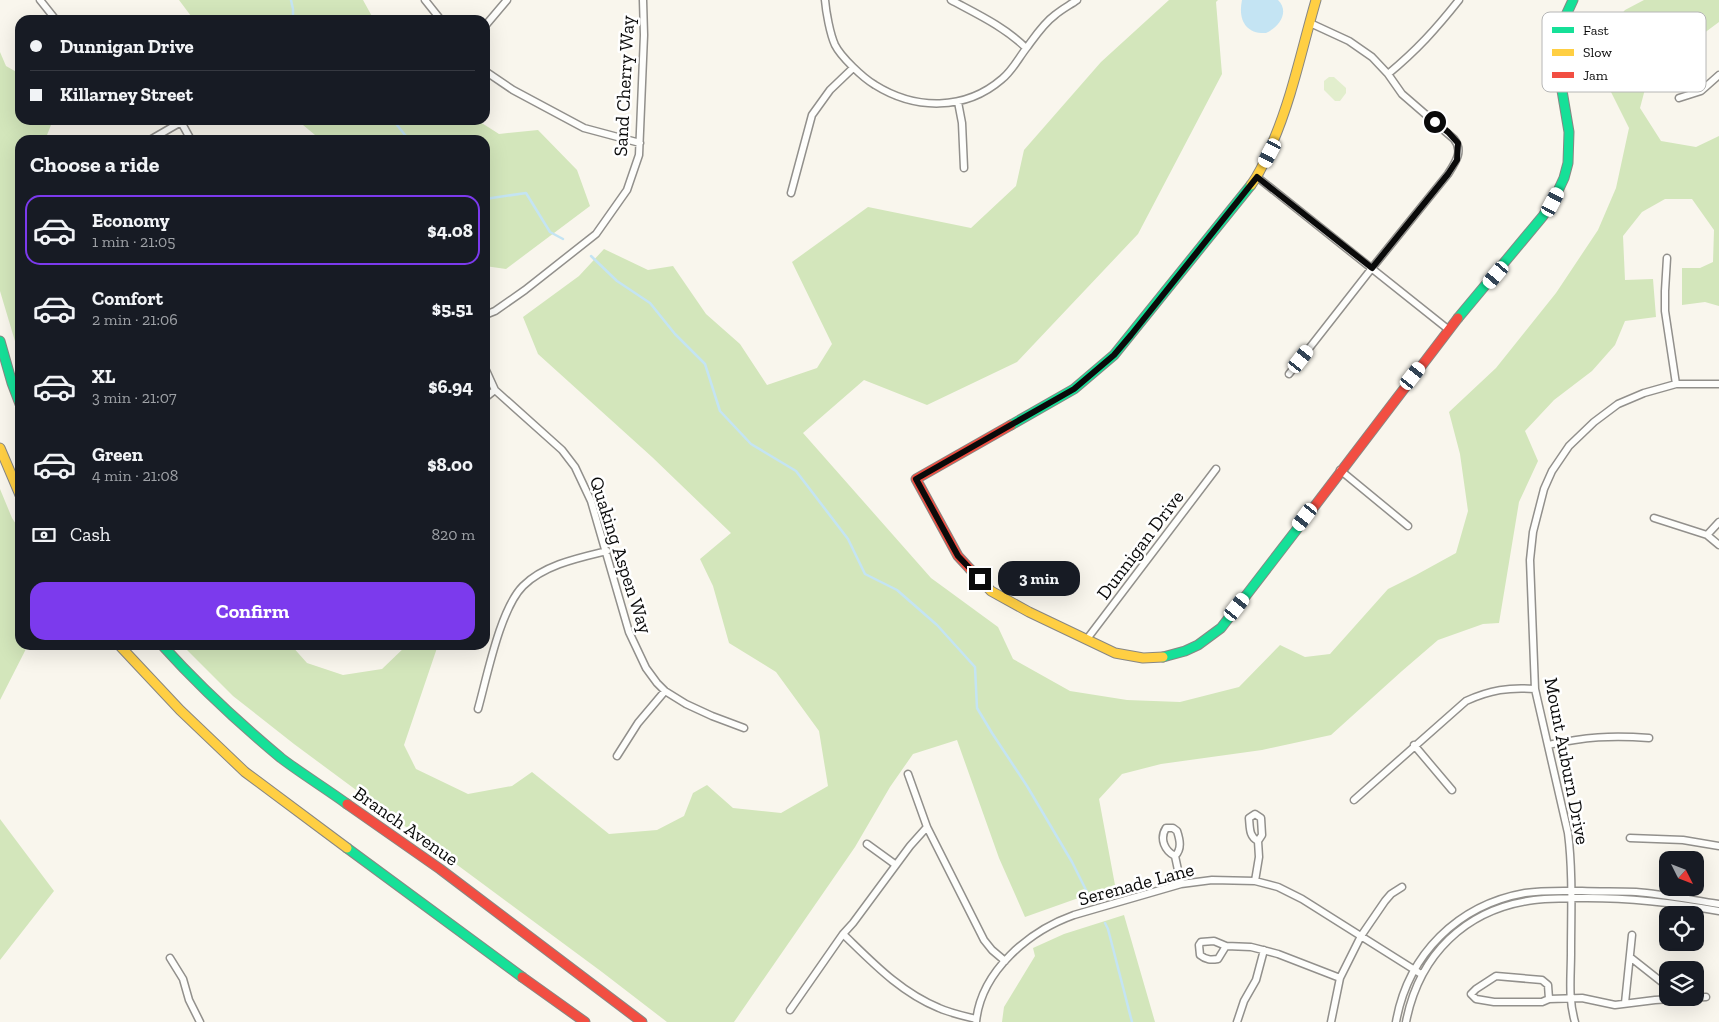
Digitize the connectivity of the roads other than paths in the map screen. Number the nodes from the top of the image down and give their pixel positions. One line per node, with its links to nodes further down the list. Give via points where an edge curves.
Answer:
1 (40, 0): 12 (street)
2 (425, 0): 13 (street)
3 (507, 0): 14 (street)
4 (643, 0): 28 (street, Sand Cherry Way)
5 (825, 0): 17 (street, via 835,45)
6 (951, 0): 16 (street, via 992,22)
7 (1078, 0): 16 (street, via 1054,15)
8 (1316, 0): 15 (main road)
9 (1459, 0): 19 (street, via 1420,46)
10 (1573, 0): 11 (main road)
11 (1567, 12)
12 (52, 15)
13 (437, 15)
14 (490, 20)
15 (1310, 23): 19 (street, via 1349,41 1372,57); 30 (main road, via 1282,122)
16 (1026, 48): 25 (street, via 1003,79 987,90)
17 (853, 68): 25 (street, via 890,94 910,101); 31 (street, via 830,90 812,115)
18 (490, 74): 28 (street, via 584,128)
19 (1388, 74): 33 (street, via 1402,94 1458,143 1459,152 1448,174)
20 (1719, 75): 21 (street)
21 (1706, 86)
22 (1563, 92): 35 (main road, via 1569,132 1568,158 1565,176 1556,196)
23 (1697, 92): 24 (street)
24 (1679, 98)
25 (958, 102): 29 (street)
26 (174, 125): 27 (street)
27 (158, 135)
28 (640, 142): 34 (street, Sand Cherry Way, via 627,190 596,234)
29 (964, 168)
30 (1257, 177): 33 (street); 54 (main road, via 1114,355 1074,389 916,479 958,556 990,591)
31 (791, 193)
32 (1667, 258): 39 (street, via 1665,311)
33 (1372, 268): 35 (street); 37 (street)
34 (490, 313)
35 (1449, 330): 46 (main road)
36 (0, 340): 42 (main road)
37 (1289, 374)
38 (490, 379): 41 (street, Quaking Aspen Way)
39 (1676, 384): 40 (street, Mount Auburn Drive); 57 (street, Mount Auburn Drive, via 1618,404 1569,446 1552,471 1539,506 1530,560)
40 (1719, 384)
41 (495, 390): 43 (street); 53 (street, Quaking Aspen Way, via 562,450 575,467 591,501)
42 (15, 391)
43 (490, 394)
44 (0, 448): 47 (main road)
45 (1216, 469): 54 (street, Dunnigan Drive)
46 (1340, 470): 50 (street); 54 (main road, via 1221,628 1207,640 1191,649 1162,657 1129,658)
47 (15, 482)
48 (1654, 518): 51 (street)
49 (1719, 522): 51 (street)
50 (1408, 526)
51 (1707, 535): 52 (street)
52 (1719, 545)
53 (607, 550): 58 (street, Quaking Aspen Way, via 629,632 646,668); 59 (street, via 553,567 522,587 501,627)
54 (1087, 639)
55 (125, 650): 100 (main road, via 172,702 245,772)
56 (167, 650): 101 (main road, Branch Avenue, via 215,700 282,758 440,869)
57 (1535, 689): 62 (street, via 1513,687 1466,701); 63 (street, Mount Auburn Drive)
58 (665, 691): 60 (street, Quaking Aspen Way, via 686,704); 64 (street, via 638,723)
59 (478, 709)
60 (744, 728)
61 (1649, 738): 63 (street, via 1589,737)
62 (1414, 746): 66 (street); 67 (street)
63 (1548, 746): 78 (street, Mount Auburn Drive, via 1568,833)
64 (617, 756)
65 (908, 774): 68 (street)
66 (1452, 790)
67 (1354, 800)
68 (927, 827): 74 (street); 88 (street, via 984,940)
69 (1630, 838): 72 (street, via 1683,840)
70 (1258, 841): 75 (street)
71 (866, 844): 74 (street)
72 (1719, 846)
73 (1175, 856): 76 (street)
74 (896, 866): 81 (street)
75 (1255, 881): 76 (street, Serenade Lane, via 1212,880); 83 (street, Serenade Lane, via 1278,887 1302,899)
76 (1181, 884): 88 (street, Serenade Lane, via 1060,920 1029,938)
77 (1402, 886): 83 (street, via 1385,900)
78 (1571, 895): 79 (street, via 1637,892); 80 (street, via 1652,900); 89 (street, via 1548,891 1524,893 1477,910 1445,931); 90 (street, via 1504,907 1471,922 1438,950); 93 (street, Mount Auburn Drive)
79 (1719, 904)
80 (1719, 911)
81 (843, 934): 97 (street); 98 (street, via 874,966 907,991 936,1007)
82 (1632, 935): 86 (street)
83 (1361, 936): 89 (street, Serenade Lane); 91 (street)
84 (1226, 946): 85 (street)
85 (1264, 950): 91 (street); 102 (street, via 1256,980)
86 (1630, 957): 92 (street); 96 (street)
87 (170, 958): 99 (street, via 183,979)
88 (1005, 960): 98 (street, Serenade Lane, via 987,988)
89 (1414, 969): 90 (street, Serenade Lane); 104 (street)
90 (1422, 974): 105 (street)
91 (1340, 978): 103 (street)
92 (1659, 979)
93 (1570, 998): 94 (street); 96 (street, via 1608,1004); 106 (street, Mount Auburn Drive)
94 (1549, 999): 94 (street, via 1542,1002 1494,1002 1476,999 1471,994 1496,976 1542,980 1548,985)
95 (1659, 1000): 96 (street)
96 (1625, 1003)
97 (790, 1010)
98 (976, 1020)
99 (200, 1022)
100 (585, 1022)
101 (642, 1022)
102 (1237, 1022)
103 (1331, 1022)
104 (1396, 1022)
105 (1406, 1022)
106 (1575, 1022)

